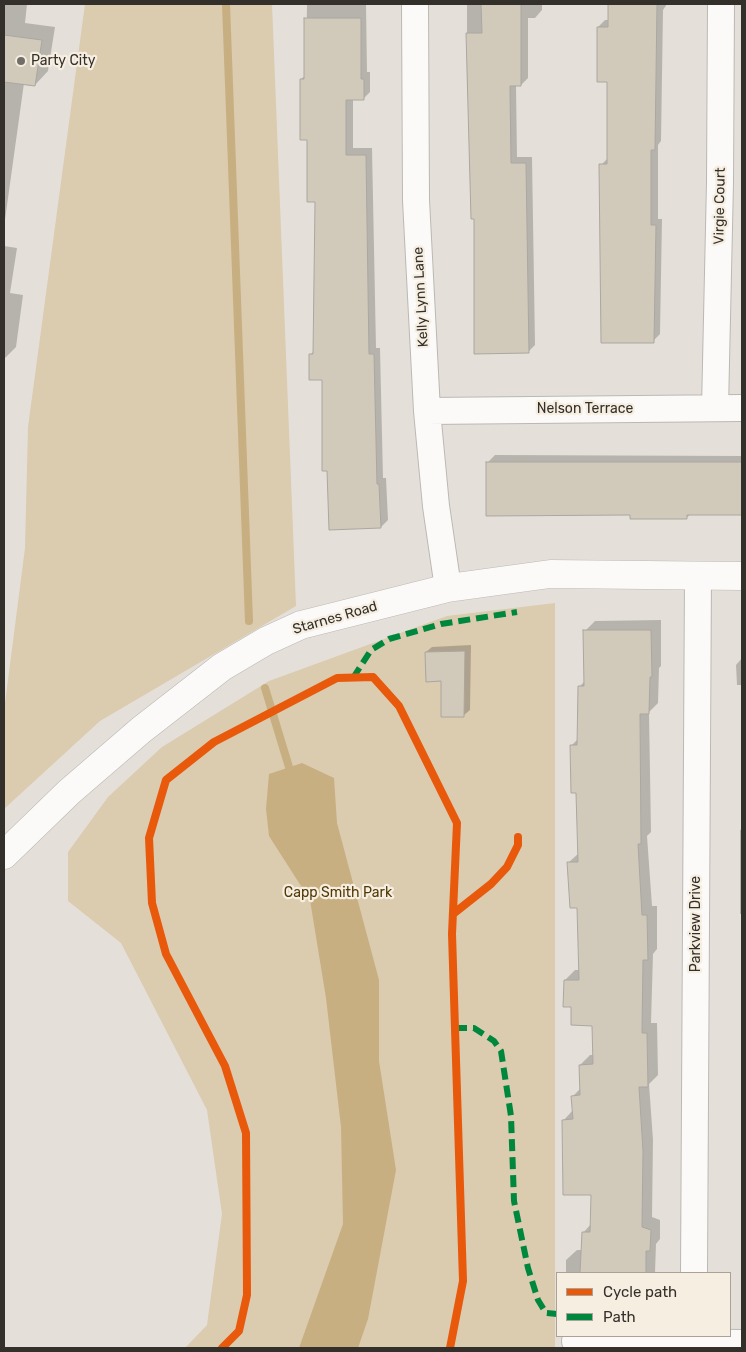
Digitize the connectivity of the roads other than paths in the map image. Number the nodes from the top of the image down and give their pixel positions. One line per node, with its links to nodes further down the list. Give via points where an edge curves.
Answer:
1 (415, 4): 5 (street, Kelly Lynn Lane, via 416,200)
2 (721, 4): 3 (street, Virgie Court)
3 (715, 408): 4 (street, Nelson Terrace); 5 (street, Nelson Terrace)
4 (742, 408)
5 (427, 410): 8 (street, Kelly Lynn Lane)
6 (698, 575): 7 (main road, Starnes Road); 8 (main road, Starnes Road, via 550,574); 10 (street, Parkview Drive)
7 (742, 576)
8 (448, 588): 9 (main road, Starnes Road, via 301,625 222,667 76,786)
9 (4, 855)
10 (694, 1272)
11 (693, 1339): 12 (street); 13 (street)
12 (575, 1341)
13 (742, 1343)

